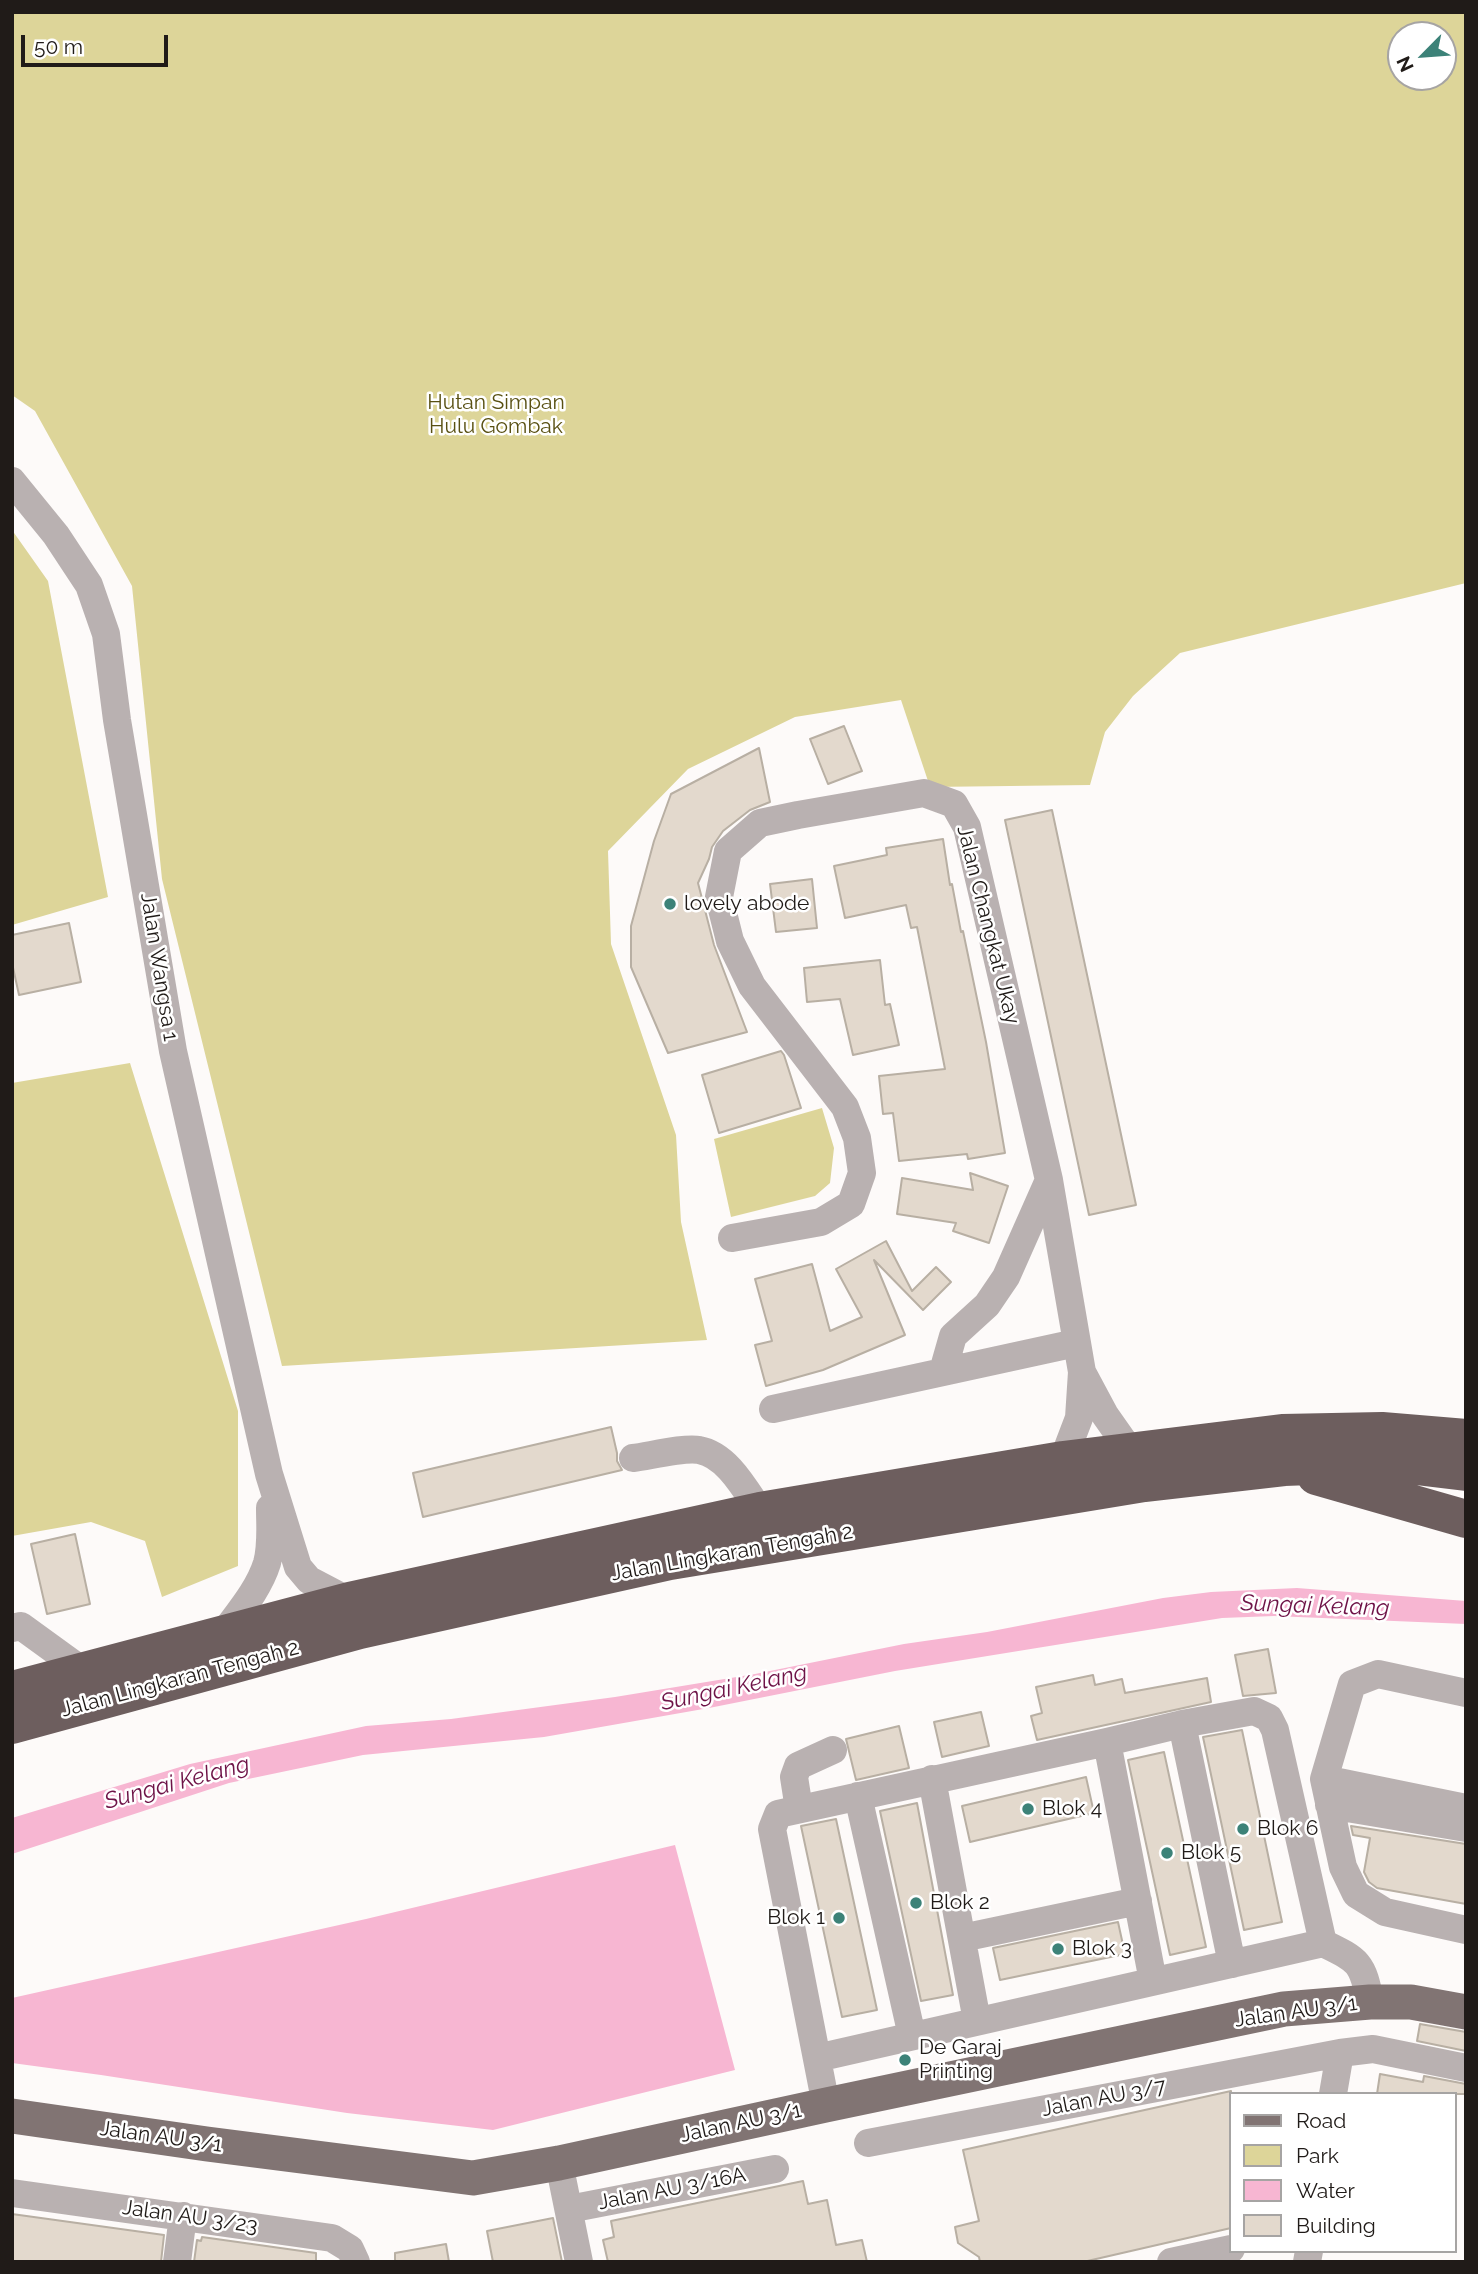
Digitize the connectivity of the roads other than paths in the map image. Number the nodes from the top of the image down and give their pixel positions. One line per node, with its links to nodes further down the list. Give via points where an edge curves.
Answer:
1 (12, 481): 14 (street, Jalan Wangsa 1, via 89,585 106,634 173,1051)
2 (1049, 1180): 3 (street, Jalan Changkat Ukay, via 967,827 954,804 924,793 798,815 760,823 728,851 719,897 730,941 751,986 845,1107 857,1138 862,1173 851,1204 821,1222); 4 (street, Jalan Changkat Ukay); 5 (street, via 1006,1277 987,1305 953,1336)
3 (732, 1238)
4 (1076, 1343): 5 (street); 6 (street, Jalan Changkat Ukay)
5 (943, 1371): 7 (street)
6 (1082, 1371): 9 (street, Jalan Changkat Ukay); 11 (street, Jalan Changkat Ukay, via 1079,1418)
7 (773, 1409)
8 (1466, 1438): 9 (highway, Jalan Lingkaran Tengah 2, via 1382,1431 1282,1433)
9 (1131, 1452): 11 (highway, Jalan Lingkaran Tengah 2)
10 (633, 1458): 15 (street, via 696,1449 710,1453 733,1472)
11 (1063, 1460): 15 (highway, Jalan Lingkaran Tengah 2)
12 (1284, 1467): 13 (highway, Jalan Lingkaran Tengah 2, via 1391,1463); 16 (highway); 24 (highway, Jalan Lingkaran Tengah 2, via 1144,1483 670,1561 360,1630)
13 (1466, 1472)
14 (269, 1474): 17 (street, Jalan Wangsa 1, via 298,1567 309,1580); 19 (street, Jalan Wangsa 1, via 266,1564)
15 (760, 1511): 17 (highway, Jalan Lingkaran Tengah 2)
16 (1466, 1519)
17 (349, 1601): 19 (highway, Jalan Lingkaran Tengah 2)
18 (12, 1628): 20 (street, via 21,1626)
19 (223, 1634): 20 (highway, Jalan Lingkaran Tengah 2)
20 (83, 1671): 21 (highway, Jalan Lingkaran Tengah 2)
21 (12, 1690)
22 (1466, 1693): 28 (street, via 1378,1674 1353,1684)
23 (1182, 1724): 25 (street); 36 (street, via 1254,1711 1269,1718); 37 (street)
24 (12, 1725)
25 (1107, 1742): 27 (street); 33 (street)
26 (833, 1750): 31 (street, via 798,1766 794,1777)
27 (932, 1779): 29 (street); 35 (street)
28 (1326, 1792): 30 (street); 32 (street); 34 (street, via 1343,1867 1356,1894 1385,1912)
29 (858, 1796): 31 (street); 42 (street)
30 (1466, 1808)
31 (799, 1809): 44 (street, via 778,1814 772,1829)
32 (1466, 1828)
33 (1138, 1901): 35 (street); 38 (street)
34 (1466, 1930)
35 (962, 1938): 41 (street)
36 (1322, 1943): 37 (street); 39 (street, via 1352,1957 1365,1975)
37 (1231, 1964): 38 (street)
38 (1153, 1981): 41 (street)
39 (1370, 2002): 40 (main road, Jalan AU 3/1, via 1410,2002); 47 (main road, Jalan AU 3/1, via 1284,2010)
40 (1466, 2012)
41 (977, 2021): 42 (street)
42 (912, 2036): 44 (street)
43 (1340, 2053): 45 (street, Jalan AU 3/7, via 1373,2049); 46 (street); 49 (street, Jalan AU 3/7)
44 (817, 2058): 47 (street)
45 (1466, 2068)
46 (1333, 2092)
47 (826, 2105): 50 (main road, Jalan AU 3/1)
48 (12, 2116): 50 (main road, Jalan AU 3/1, via 473,2178)
49 (868, 2143)
50 (559, 2163): 53 (street)
51 (775, 2169): 53 (street, Jalan AU 3/16A)
52 (12, 2193): 54 (street, Jalan AU 3/23)
53 (569, 2209): 58 (street)
54 (183, 2216): 56 (street); 57 (street, Jalan AU 3/23, via 332,2238 350,2249)
55 (1230, 2249): 59 (street)
56 (177, 2262)
57 (356, 2262)
58 (579, 2262)
59 (1171, 2262)

